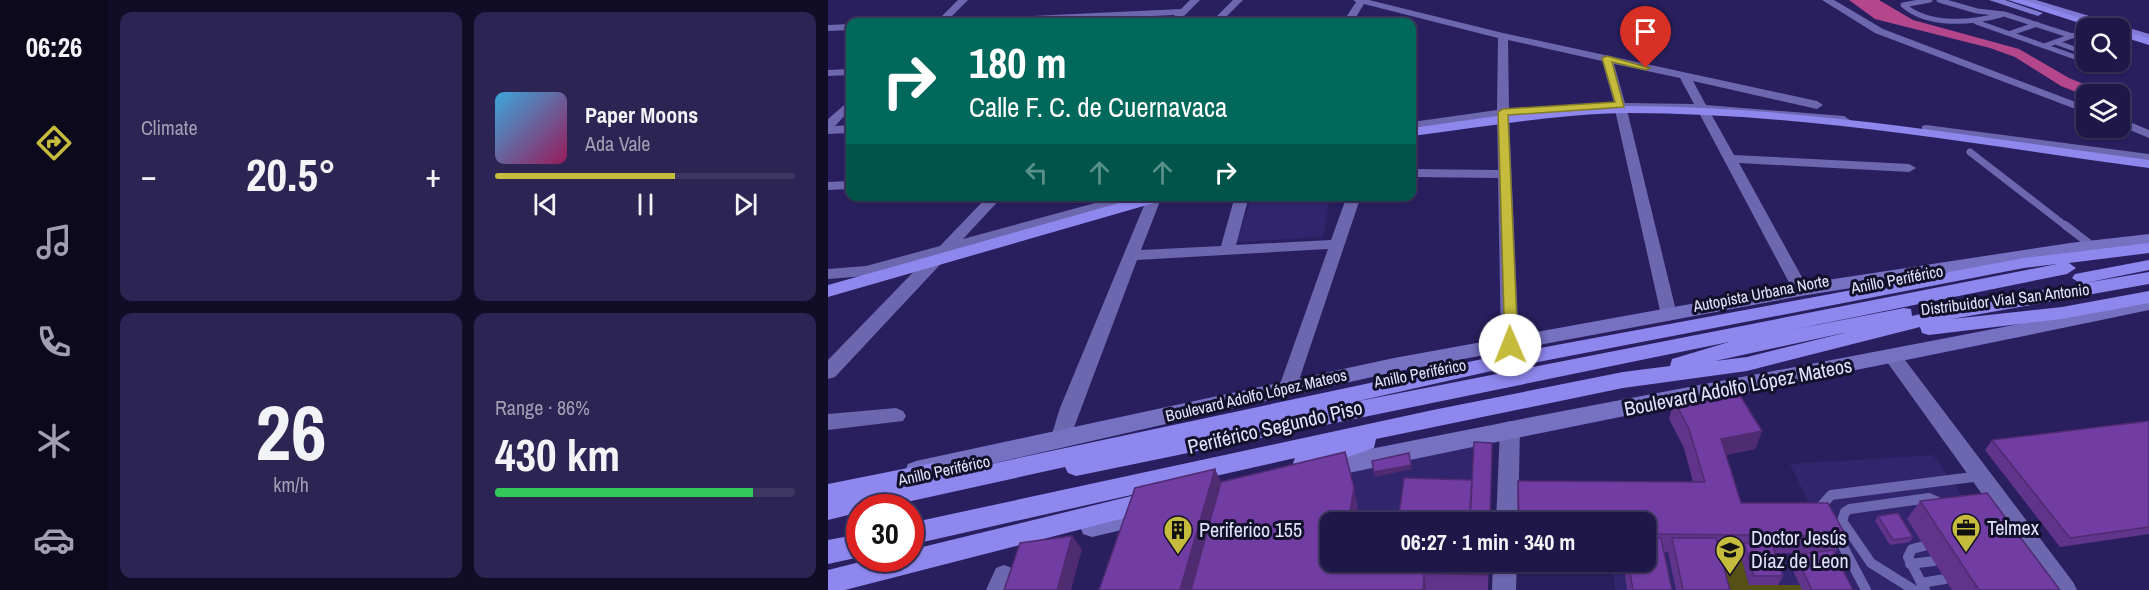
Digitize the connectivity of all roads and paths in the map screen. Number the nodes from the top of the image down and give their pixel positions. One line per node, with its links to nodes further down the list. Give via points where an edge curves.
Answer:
1 (963, 0): 14 (street)
2 (1195, 0): 12 (street)
3 (1238, 0): 17 (street)
4 (1360, 0): 18 (street); 19 (street)
5 (1409, 0): 19 (street)
6 (1827, 0): 47 (street, via 1879,31)
7 (1930, 0): 22 (lane, via 1903,5 1921,15)
8 (1939, 0): 13 (lane)
9 (1994, 0): 24 (main road)
10 (2013, 0): 21 (highway)
11 (2026, 0): 32 (main road)
12 (1184, 12): 15 (street); 16 (street)
13 (2004, 14): 22 (lane); 23 (lane)
14 (945, 18)
15 (1055, 18)
16 (1177, 18)
17 (1220, 18)
18 (1350, 18)
19 (1410, 18)
20 (1416, 19): 29 (street)
21 (2076, 19)
22 (1976, 22): 27 (lane)
23 (2037, 24): 27 (lane); 30 (lane)
24 (2076, 26)
25 (846, 27): 26 (street)
26 (828, 28)
27 (2011, 34): 36 (lane)
28 (2076, 34): 30 (lane)
29 (1503, 36): 39 (street); 49 (street)
30 (2072, 36): 34 (lane)
31 (2130, 36): 35 (highway)
32 (2149, 38)
33 (2130, 41): 37 (main road)
34 (2055, 42): 36 (lane); 38 (lane)
35 (2149, 42)
36 (2044, 46): 40 (lane)
37 (2149, 47)
38 (2076, 49)
39 (1607, 58): 43 (street); 44 (street)
40 (2076, 58)
41 (846, 72): 42 (street)
42 (828, 74)
43 (1685, 77): 45 (street); 46 (street)
44 (1620, 105): 45 (street); 49 (street); 87 (street)
45 (1700, 105): 57 (street); 58 (street)
46 (1817, 105)
47 (2076, 106)
48 (846, 108): 52 (street)
49 (1503, 112): 50 (street); 62 (street)
50 (1416, 125)
51 (2130, 126): 55 (street)
52 (828, 128): 53 (street)
53 (846, 129)
54 (1416, 131): 59 (highway, via 1539,115 1614,110 1696,111 1812,120)
55 (2149, 134)
56 (1970, 152): 73 (lane)
57 (2149, 158)
58 (1728, 159): 60 (street); 83 (street)
59 (2149, 164)
60 (1910, 168)
61 (1416, 173): 62 (street)
62 (1505, 174): 90 (street)
63 (828, 186): 64 (street)
64 (846, 186)
65 (991, 201): 75 (street)
66 (1121, 201): 75 (street)
67 (1145, 201): 84 (highway)
68 (1153, 201): 77 (street)
69 (1241, 201): 76 (street)
70 (1352, 201): 72 (street)
71 (2149, 239): 73 (main road, Boulevard Adolfo López Mateos)
72 (1339, 244): 76 (street); 95 (street)
73 (2091, 245): 83 (main road, Boulevard Adolfo López Mateos)
74 (2149, 248): 92 (highway, Autopista Urbana Norte, via 2024,263)
75 (944, 250): 80 (street, via 866,271); 93 (street)
76 (1227, 250): 77 (street)
77 (1133, 255): 101 (street)
78 (2149, 259): 99 (highway, Anillo Periférico, via 2090,264)
79 (2149, 265): 94 (highway, via 1734,348)
80 (828, 274)
81 (2149, 277): 88 (highway, via 1966,309)
82 (2149, 286): 88 (highway, via 1947,321); 113 (highway, via 1477,399)
83 (1801, 290): 87 (main road, Boulevard Adolfo López Mateos)
84 (828, 291)
85 (2149, 297): 89 (highway, Distribuidor Vial San Antonio, via 2062,313)
86 (2149, 304): 91 (main road, Boulevard Adolfo López Mateos)
87 (1669, 315): 90 (main road, Boulevard Adolfo López Mateos)
88 (1926, 320): 89 (highway)
89 (1865, 336): 94 (highway, Periférico Segundo Piso, via 1747,364)
90 (1510, 345): 95 (main road, Boulevard Adolfo López Mateos)
91 (1893, 357): 100 (main road, Boulevard Adolfo López Mateos); 103 (street)
92 (1487, 365): 108 (highway, Periférico Segundo Piso)
93 (828, 372)
94 (1623, 380): 97 (highway, Periférico Segundo Piso)
95 (1288, 387): 101 (main road, Boulevard Adolfo López Mateos)
96 (896, 417): 98 (street)
97 (1433, 418): 114 (highway, Periférico Segundo Piso); 124 (highway, via 1323,458)
98 (828, 422)
99 (1287, 422): 105 (highway, via 1190,422); 106 (highway, Anillo Periférico)
100 (1510, 429): 102 (main road, Boulevard Adolfo López Mateos); 109 (street)
101 (1060, 440): 104 (main road, Boulevard Adolfo López Mateos)
102 (1290, 476)
103 (1981, 476): 128 (lane, via 1826,498 1824,510); 129 (street)
104 (828, 489)
105 (828, 494)
106 (924, 497)
107 (1177, 505): 126 (main road)
108 (828, 509)
109 (1507, 512)
110 (1951, 513): 125 (lane, via 1941,502 1929,498 1850,508 1843,516 1842,521 1863,555 1881,570)
111 (846, 514): 112 (highway)
112 (828, 517)
113 (924, 520)
114 (924, 531)
115 (846, 538): 116 (highway)
116 (828, 542)
117 (1924, 546): 121 (lane, via 1909,552)
118 (846, 548): 119 (highway)
119 (828, 552)
120 (1934, 561): 121 (lane)
121 (1910, 564): 125 (lane)
122 (1505, 572): 127 (street)
123 (1945, 579): 125 (lane)
124 (828, 582)
125 (1920, 587)
126 (837, 590)
127 (1504, 590)
128 (1866, 590)
129 (2065, 590)

